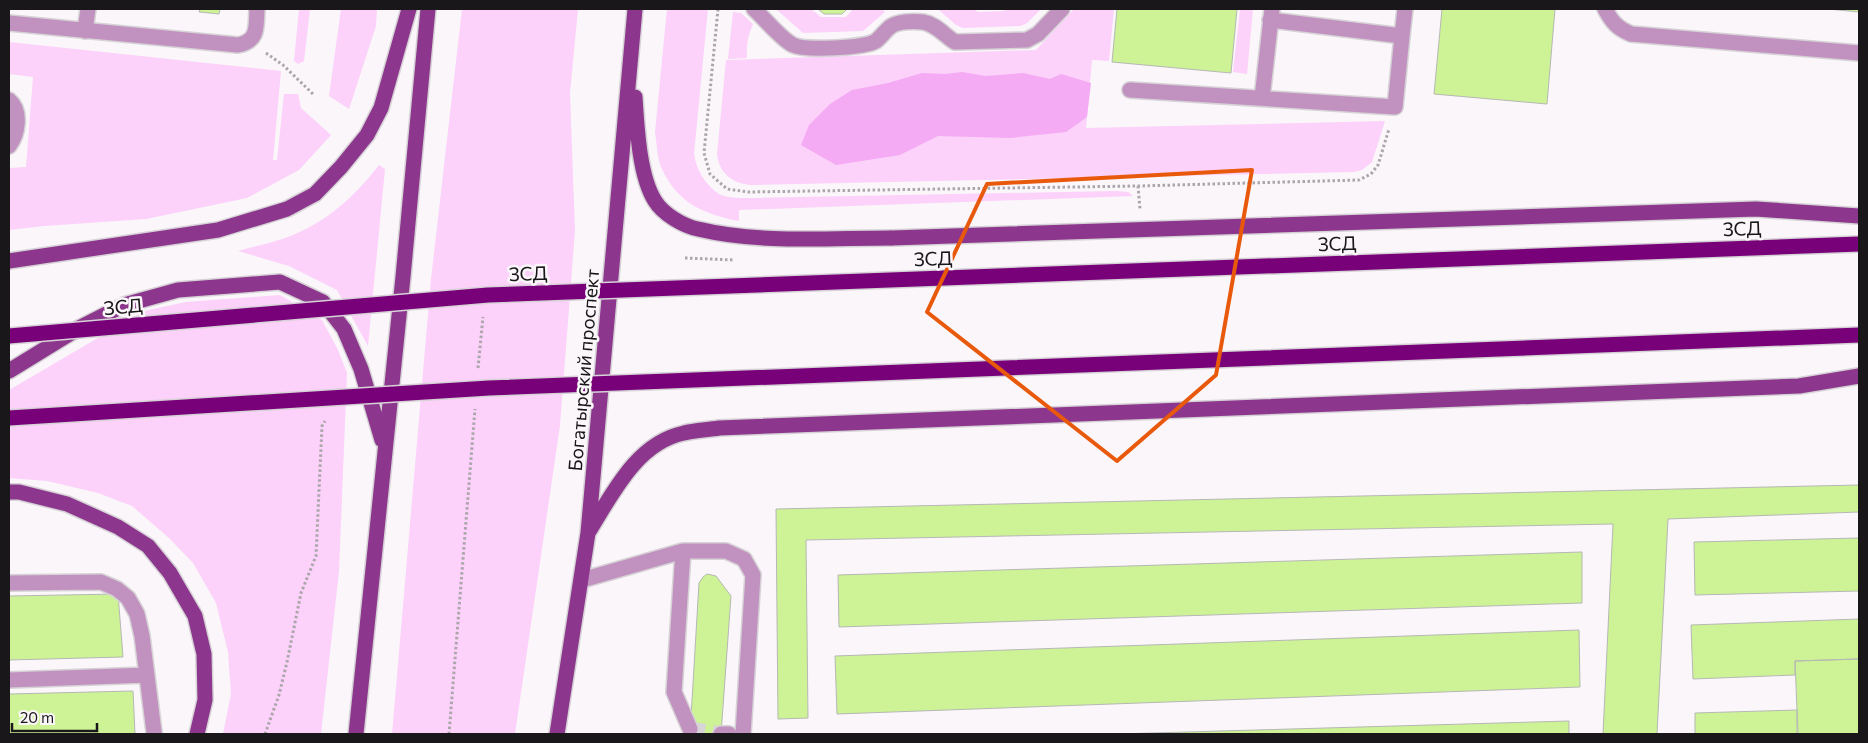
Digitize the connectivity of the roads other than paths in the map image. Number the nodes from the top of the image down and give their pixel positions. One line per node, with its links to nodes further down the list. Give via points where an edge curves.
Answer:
1 (88, 9): 12 (lane)
2 (257, 9): 12 (lane, via 254,36 238,45)
3 (409, 9): 22 (main road, via 381,108 367,135 315,194 287,209 218,230)
4 (428, 9): 28 (main road)
5 (635, 9): 14 (main road, Богатырский проспект)
6 (754, 9): 7 (lane, via 791,44 801,48 864,46 876,41 891,26 924,22 956,42 1027,40 1038,34)
7 (1062, 9)
8 (1405, 9): 13 (lane)
9 (1605, 9): 15 (lane, via 1619,29 1631,34)
10 (1271, 14): 13 (lane); 17 (lane)
11 (9, 23): 12 (lane)
12 (85, 31)
13 (1402, 36): 17 (lane, via 1395,107)
14 (632, 43): 20 (main road, bridge, via 638,140 648,187 655,202 670,216 697,229 758,238 892,238 1756,209); 30 (main road, Богатырский проспект)
15 (1859, 52)
16 (1130, 90): 17 (lane)
17 (1262, 98)
18 (9, 100): 19 (lane, via 17,118 16,132)
19 (9, 146)
20 (1859, 216)
21 (1859, 244): 24 (highway, ЗСД, bridge, via 488,295)
22 (9, 261)
23 (1859, 335): 27 (highway, bridge, via 489,388)
24 (9, 336)
25 (9, 371): 28 (main road, via 124,305 178,290 280,282 323,302 344,329 361,369)
26 (1859, 376): 30 (main road, via 1799,386 719,428 683,433 658,443 638,459)
27 (9, 418)
28 (384, 449): 39 (main road)
29 (9, 492): 38 (main road, via 67,504 118,527 148,546 170,573 195,616 204,654 205,700)
30 (588, 533): 32 (main road, Богатырский проспект)
31 (683, 551): 32 (lane); 36 (lane, via 674,692); 43 (lane, via 726,551 744,559 753,575)
32 (582, 580): 40 (main road, Богатырский проспект)
33 (9, 583): 34 (lane, via 100,582 117,589 128,598 137,614)
34 (147, 676): 35 (lane); 37 (lane)
35 (9, 680)
36 (690, 729)
37 (154, 732)
38 (197, 734)
39 (356, 734)
40 (557, 734)
41 (721, 734): 42 (lane)
42 (729, 734)
43 (743, 734)

